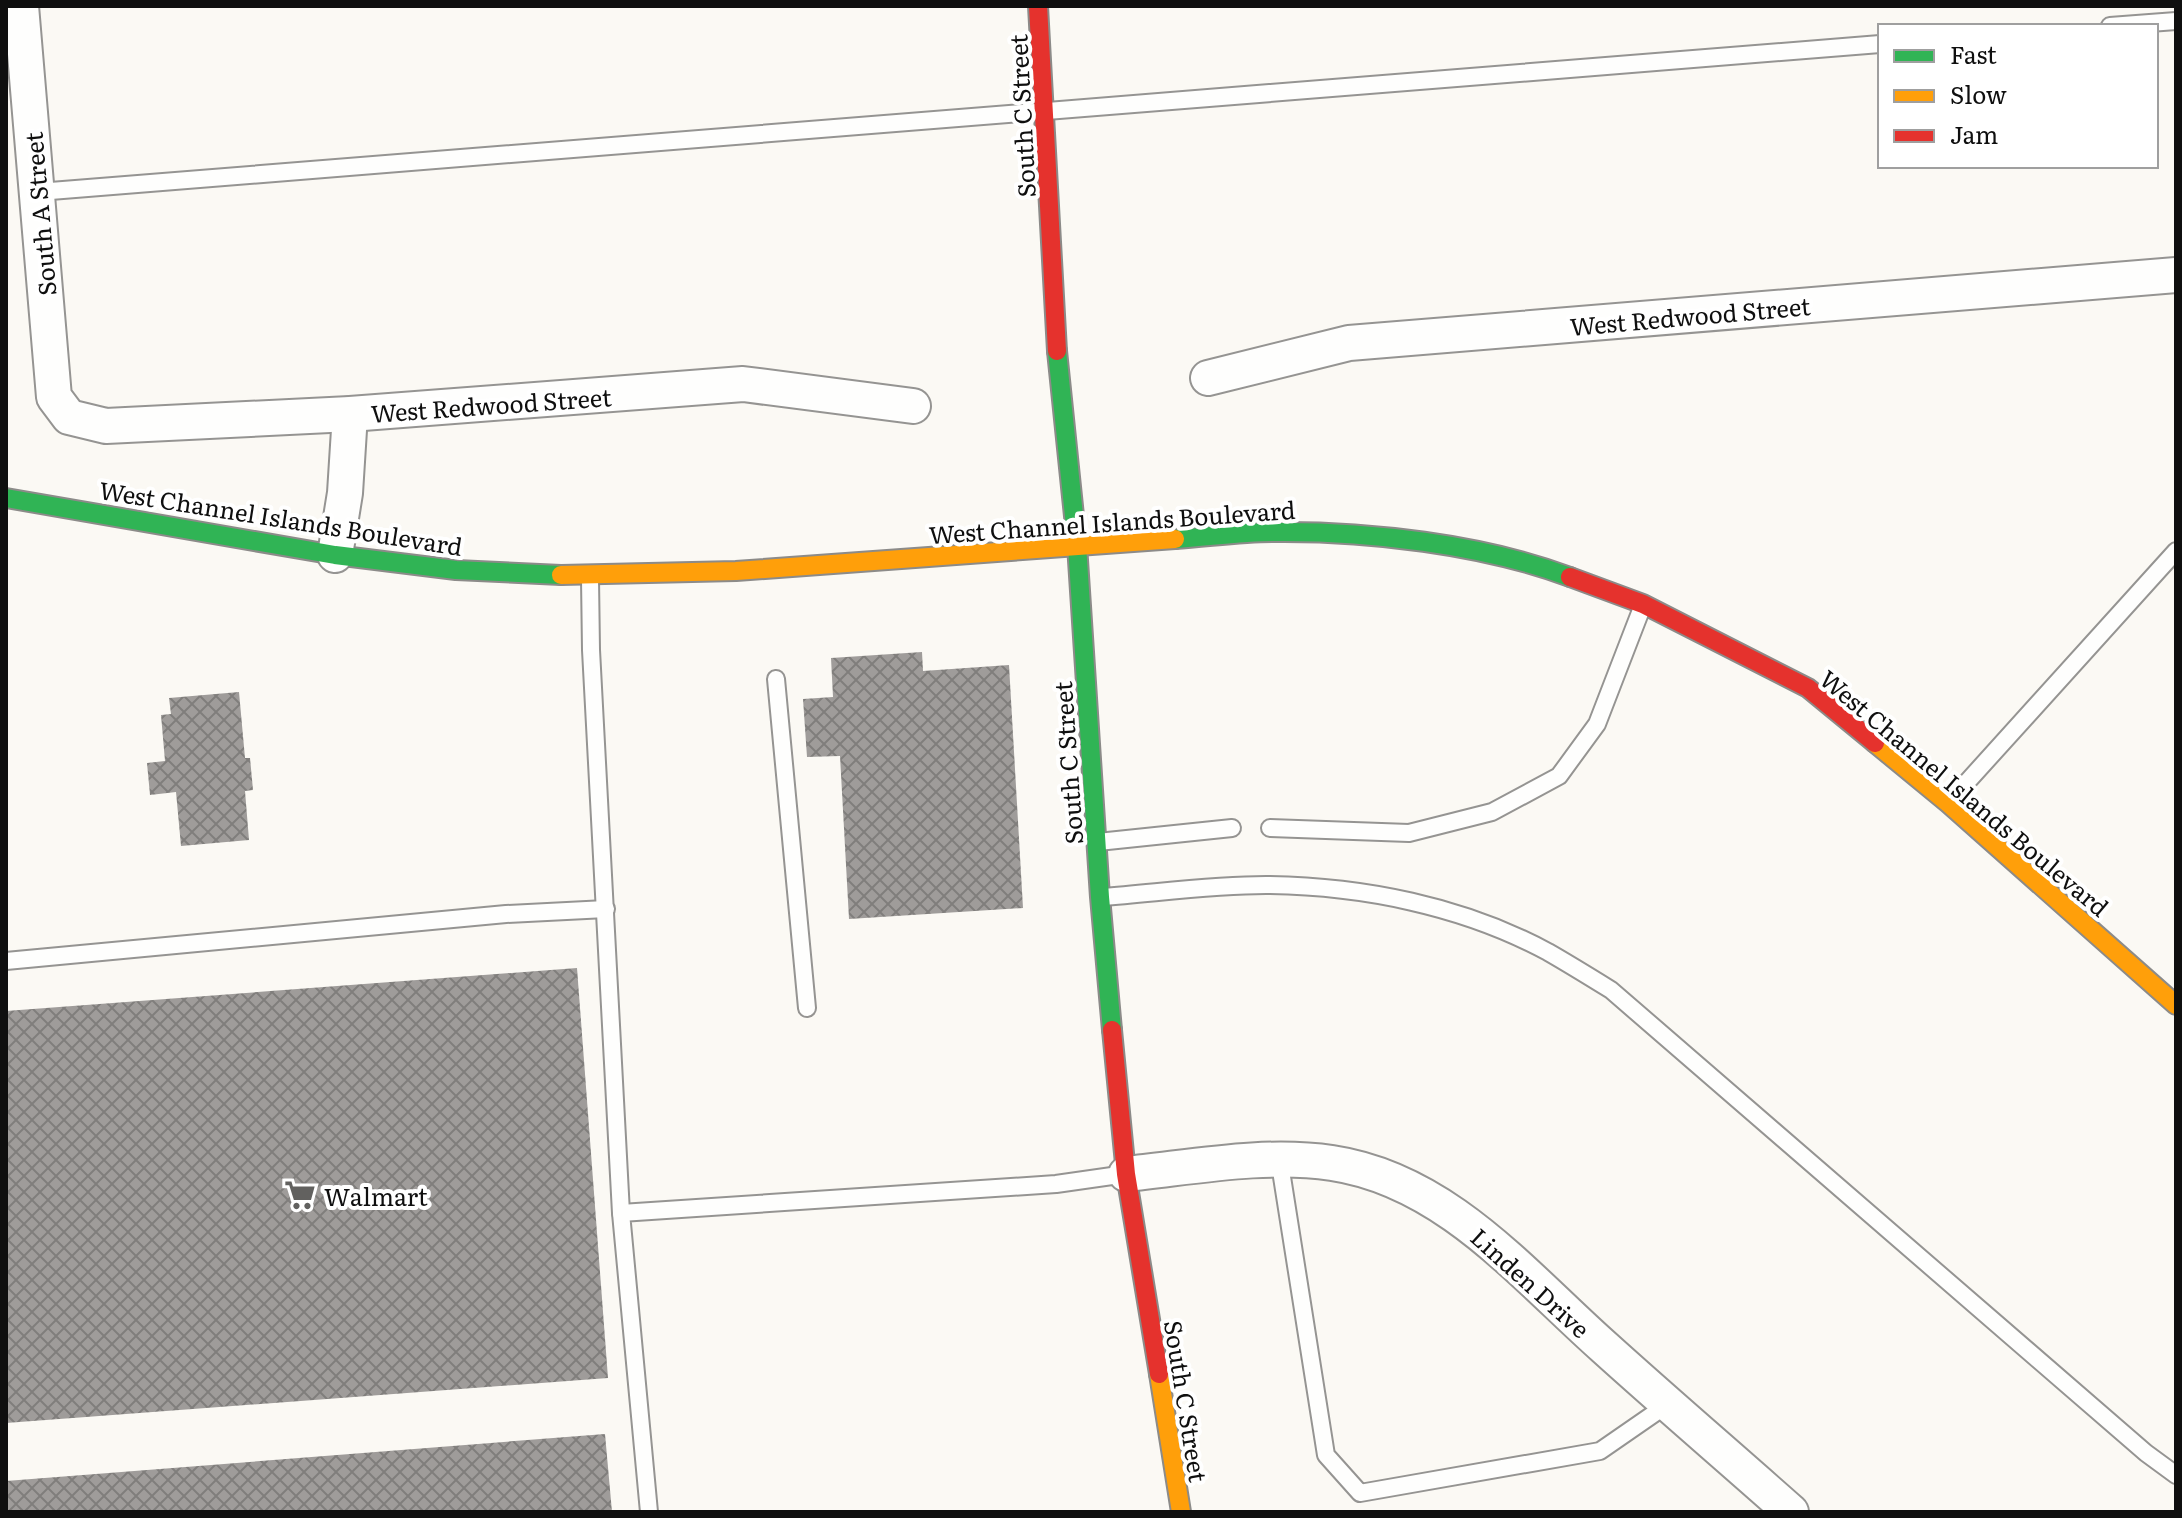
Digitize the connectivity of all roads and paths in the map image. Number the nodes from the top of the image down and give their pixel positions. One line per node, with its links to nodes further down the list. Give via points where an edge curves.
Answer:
1 (21, 6): 7 (street, South A Street)
2 (1038, 6): 6 (main road, South C Street)
3 (2176, 21): 4 (lane)
4 (2136, 24)
5 (1878, 44): 6 (lane)
6 (1046, 110): 7 (lane); 14 (main road, South C Street, via 1057,358)
7 (38, 192): 12 (street, South A Street, via 54,397)
8 (2176, 275): 9 (street, West Redwood Street, via 1349,343)
9 (1208, 378)
10 (913, 406): 11 (street, West Redwood Street, via 743,384)
11 (350, 414): 12 (street, West Redwood Street, via 106,426); 16 (street)
12 (69, 417)
13 (6, 498): 16 (main road, West Channel Islands Boulevard)
14 (1077, 545): 17 (main road, West Channel Islands Boulevard, via 736,571); 18 (main road, West Channel Islands Boulevard, via 1272,532 1364,535 1546,568); 23 (main road, South C Street)
15 (2176, 551): 20 (lane)
16 (335, 555): 17 (main road, West Channel Islands Boulevard, via 456,570)
17 (590, 576): 25 (lane)
18 (1643, 604): 20 (main road, West Channel Islands Boulevard, via 1808,688); 22 (lane, via 1597,724 1559,776 1492,812 1409,833)
19 (776, 679): 28 (lane)
20 (1948, 803): 27 (main road, West Channel Islands Boulevard)
21 (1232, 828): 23 (lane)
22 (1270, 828)
23 (1096, 843): 24 (main road, South C Street)
24 (1100, 897): 30 (main road, South C Street); 33 (lane, via 1265,885 1347,890 1418,903 1546,951 1611,990)
25 (606, 909): 26 (lane); 31 (lane)
26 (6, 961)
27 (2176, 1005)
28 (807, 1008)
29 (1279, 1158): 30 (street, Linden Drive); 32 (street, Linden Drive, via 1382,1175 1439,1204 1498,1246); 32 (lane, via 1326,1455 1360,1493 1600,1451)
30 (1126, 1174): 31 (lane, via 1056,1184); 35 (main road, South C Street)
31 (621, 1213): 34 (lane)
32 (1668, 1404): 36 (street, Linden Drive)
33 (2176, 1475)
34 (649, 1512)
35 (1181, 1512)
36 (1791, 1512)

